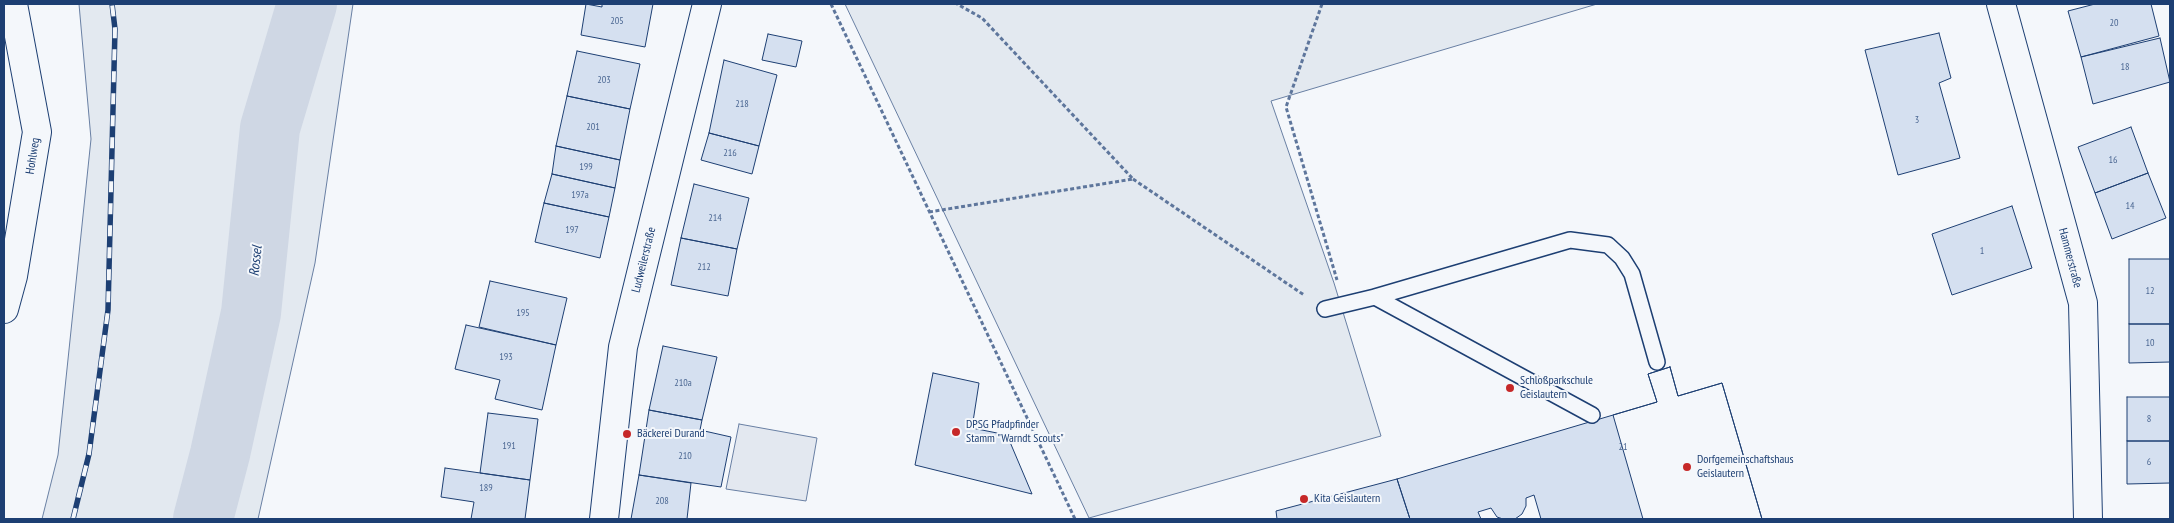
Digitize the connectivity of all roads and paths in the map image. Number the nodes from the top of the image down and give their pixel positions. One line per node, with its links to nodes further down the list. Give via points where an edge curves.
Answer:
1 (13, 4): 11 (street, Hohlweg, via 36,132 13,276)
2 (707, 4): 15 (street, Ludweilerstraße, via 623,348)
3 (831, 4): 8 (path)
4 (957, 4): 7 (path, via 982,18)
5 (1322, 4): 10 (path, via 1286,107)
6 (2001, 4): 17 (street, Hammerstraße, via 2083,304)
7 (1133, 179): 8 (path); 12 (path)
8 (929, 212): 16 (path)
9 (1375, 297): 10 (lane); 13 (lane, via 1570,240 1608,245 1632,274); 14 (lane)
10 (1344, 304): 12 (lane)
11 (4, 309)
12 (1325, 309)
13 (1657, 362)
14 (1592, 415)
15 (604, 519)
16 (1075, 519)
17 (2088, 519)

